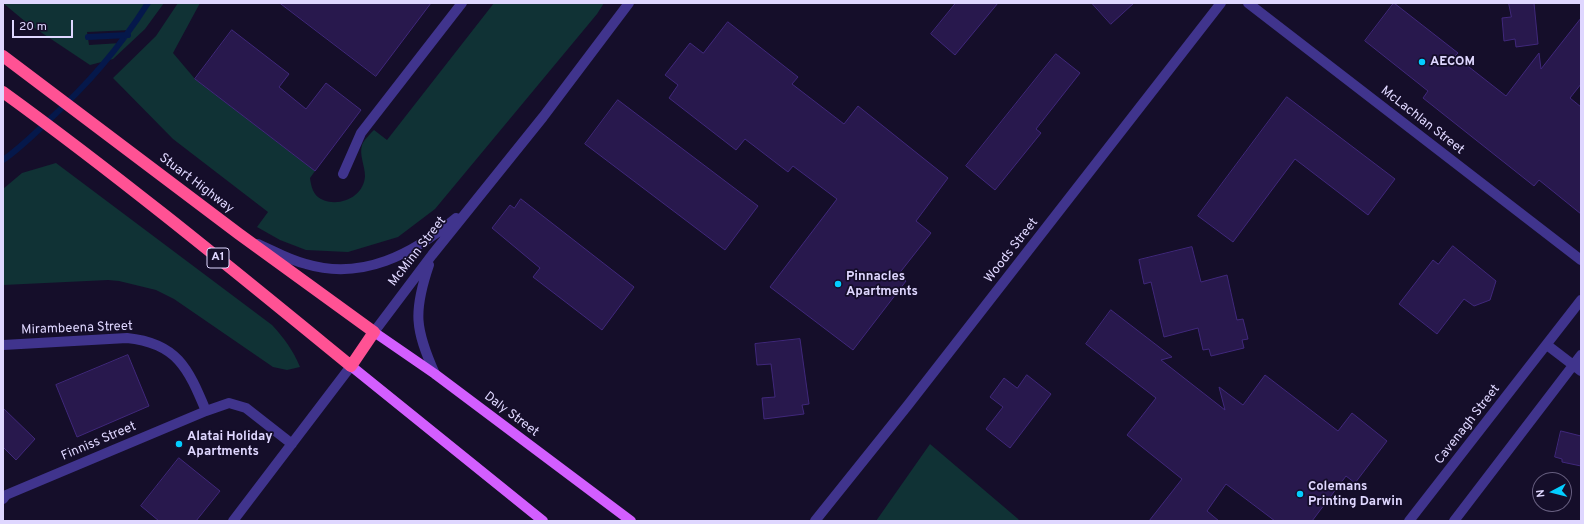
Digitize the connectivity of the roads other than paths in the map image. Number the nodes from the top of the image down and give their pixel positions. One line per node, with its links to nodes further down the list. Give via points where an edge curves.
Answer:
1 (462, 3): 7 (street, via 361,133)
2 (629, 3): 8 (street, McMinn Street, via 544,117)
3 (1222, 3): 23 (street, Woods Street)
4 (1248, 3): 11 (street, McLachlan Street)
5 (3, 56): 9 (highway, Stuart Highway / A1)
6 (3, 92): 17 (highway, A1, via 84,152)
7 (343, 174)
8 (481, 193): 9 (street, via 427,241 389,260 359,269 338,270 306,265); 10 (street, McMinn Street)
9 (239, 234): 13 (highway, Stuart Highway / A1)
10 (432, 255): 13 (street, McMinn Street); 19 (street, via 422,284 418,323 423,349)
11 (1581, 260)
12 (1581, 300): 15 (street, Cavenagh Street)
13 (374, 332): 17 (highway, McMinn Street); 19 (main road, Daly Street)
14 (3, 345): 20 (street, Mirambeena Street, via 127,338 144,340 168,351 182,364 192,379)
15 (1548, 345): 18 (street); 27 (street, Cavenagh Street)
16 (1581, 355): 18 (street)
17 (351, 366): 21 (street, McMinn Street); 25 (main road)
18 (1577, 368): 28 (street)
19 (435, 374): 26 (main road, Daly Street)
20 (206, 411): 21 (street, via 229,403 246,408); 22 (street, Finniss Street, via 6,495)
21 (292, 444): 24 (street, McMinn Street)
22 (3, 499)
23 (818, 519)
24 (232, 521)
25 (543, 521)
26 (631, 521)
27 (1409, 521)
28 (1454, 521)

